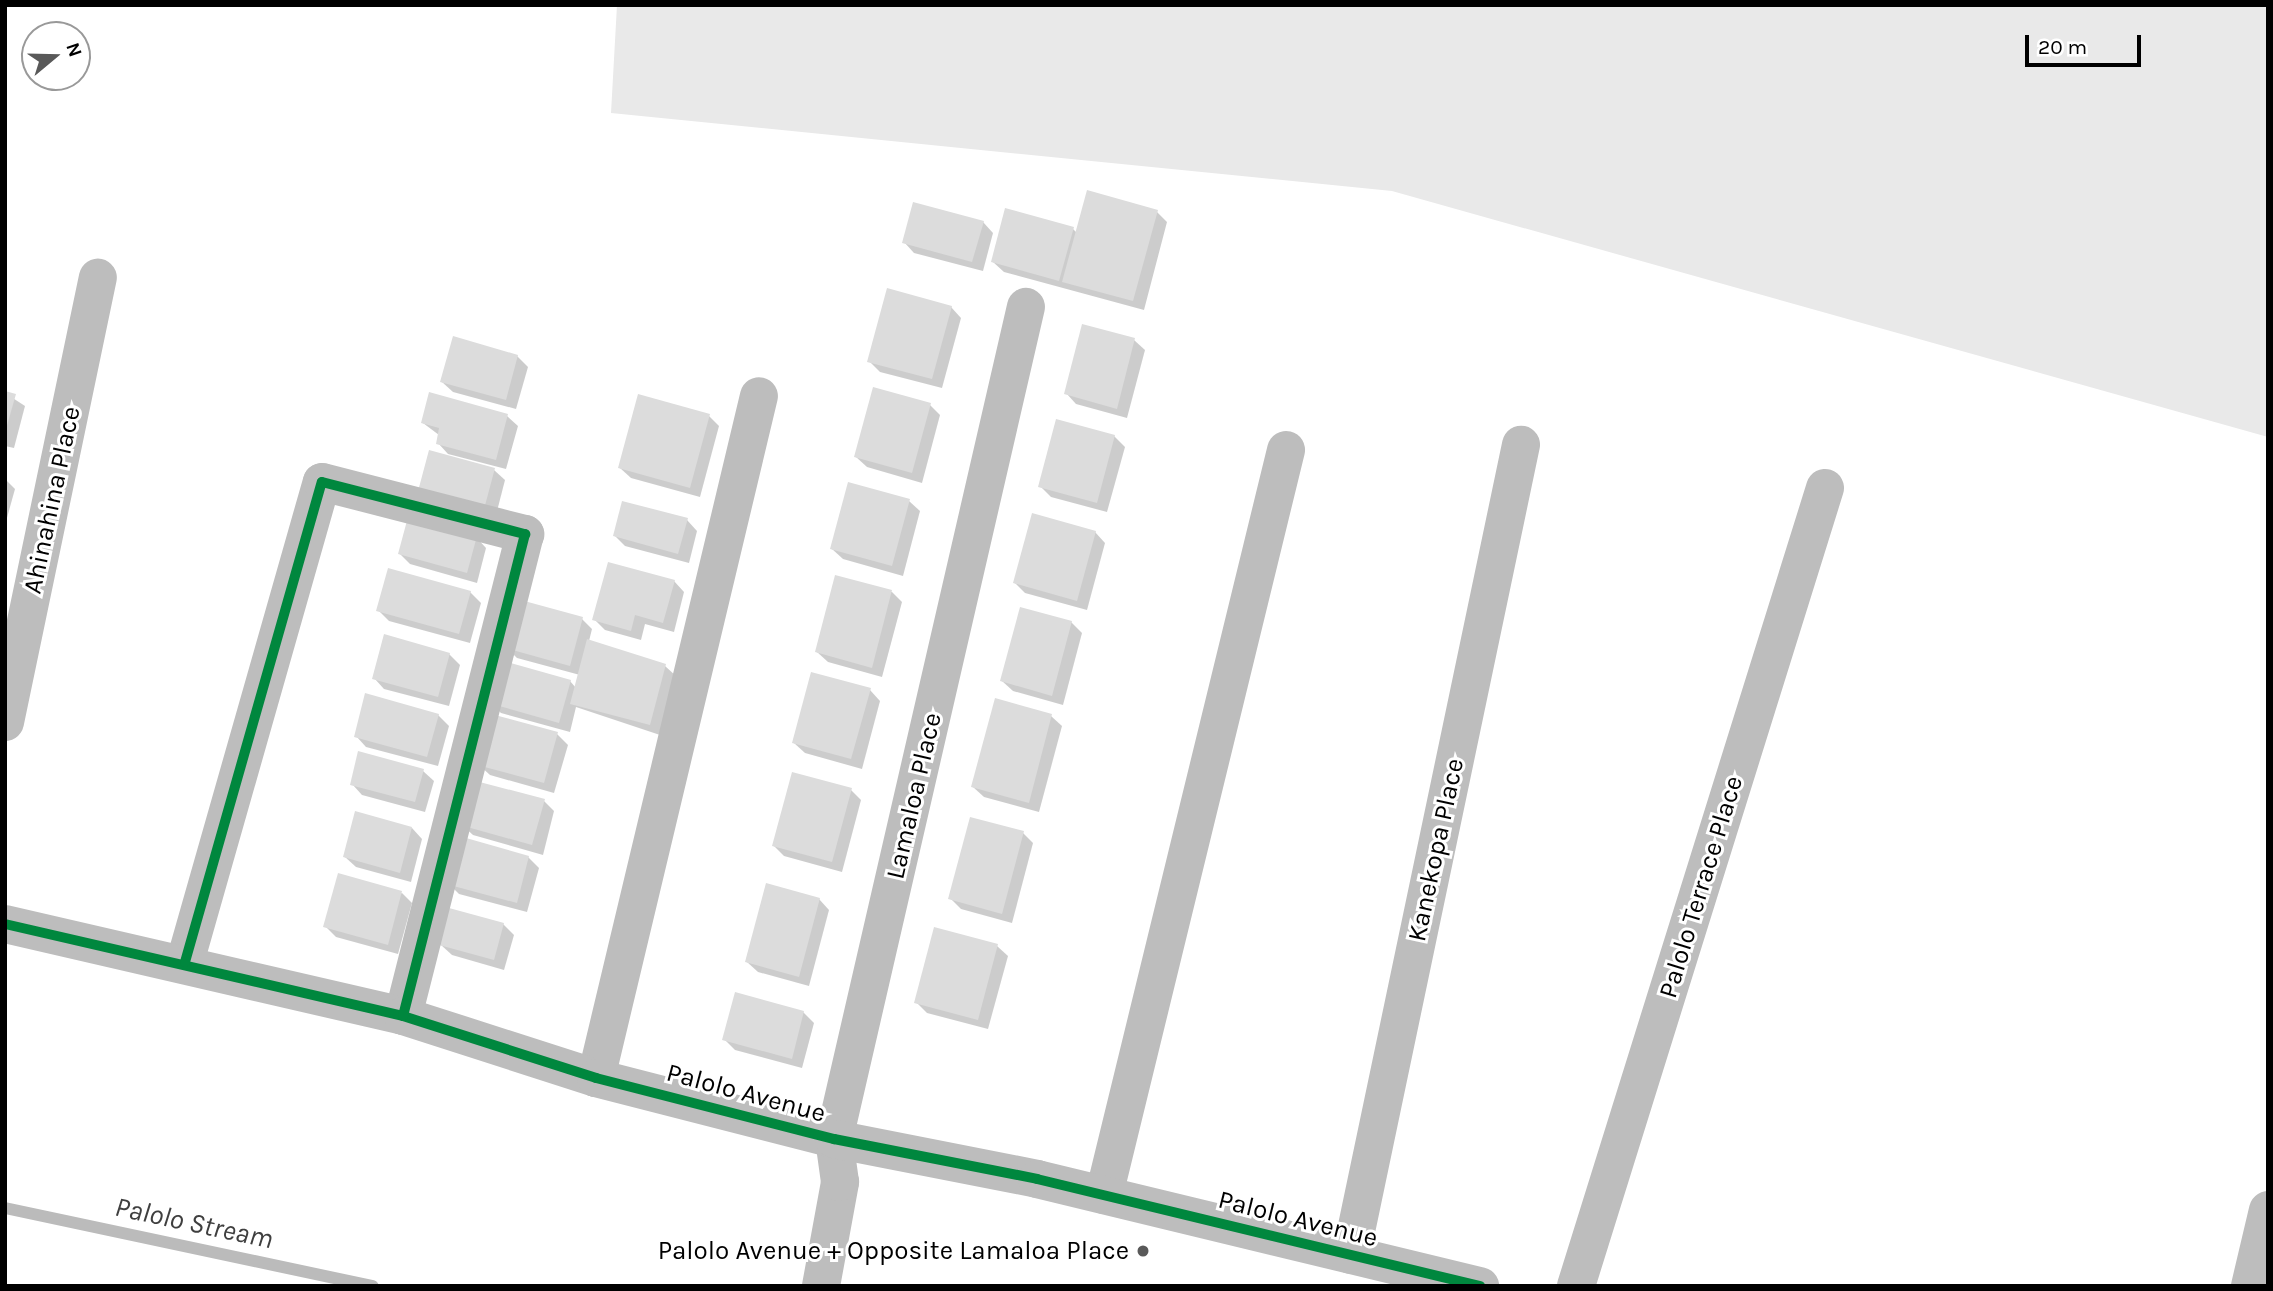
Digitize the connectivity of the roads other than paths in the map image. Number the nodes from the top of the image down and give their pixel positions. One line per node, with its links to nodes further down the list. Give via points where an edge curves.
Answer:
1 (98, 278): 7 (street, Ahinahina Place)
2 (1026, 307): 12 (street, Lamaloa Place)
3 (759, 396): 11 (street)
4 (1521, 445): 15 (street, Kanekopa Place)
5 (1286, 450): 13 (street)
6 (1825, 488): 18 (street, Palolo Terrace Place)
7 (5, 722)
8 (5, 924): 9 (street, Palolo Avenue)
9 (185, 962): 10 (street, Palolo Avenue); 10 (street, via 322,482 525,534)
10 (402, 1016): 11 (street, Palolo Avenue)
11 (596, 1078): 12 (street, Palolo Avenue)
12 (834, 1139): 13 (street, Palolo Avenue); 17 (street, Lamaloa Place, via 840,1182)
13 (1104, 1195): 15 (street, Palolo Avenue)
14 (2268, 1210): 19 (street)
15 (1351, 1255): 16 (street, Palolo Avenue)
16 (1459, 1283)
17 (821, 1286)
18 (1576, 1286)
19 (2250, 1286)

